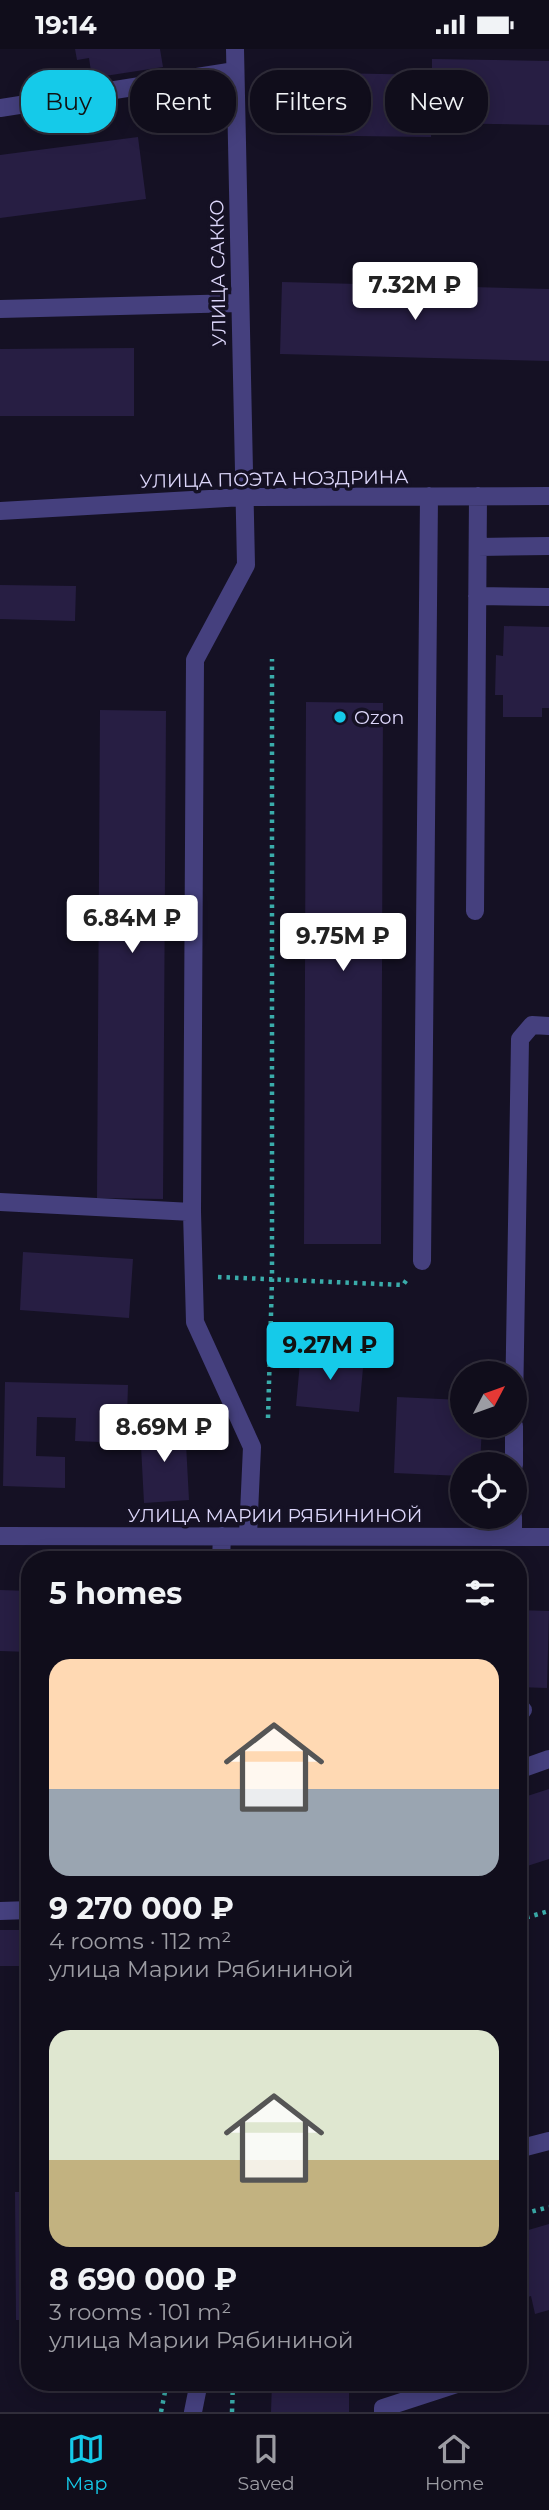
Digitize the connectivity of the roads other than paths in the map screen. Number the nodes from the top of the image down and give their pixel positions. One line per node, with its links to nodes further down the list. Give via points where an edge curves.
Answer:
1 (235, 49): 2 (street, УЛИЦА САККО)
2 (235, 70)
3 (130, 88): 4 (street)
4 (0, 109)
5 (236, 117): 6 (street, УЛИЦА САККО)
6 (240, 303): 7 (street); 11 (street, УЛИЦА САККО)
7 (0, 309)
8 (429, 496): 9 (street, УЛИЦА ПОЭТА НОЗДРИНА); 11 (street, УЛИЦА ПОЭТА НОЗДРИНА); 21 (street)
9 (478, 496): 10 (street, УЛИЦА ПОЭТА НОЗДРИНА); 14 (street)
10 (549, 496)
11 (244, 497): 12 (street, УЛИЦА ПОЭТА НОЗДРИНА); 20 (street, УЛИЦА САККО, via 246,565 195,660)
12 (0, 512)
13 (549, 545): 14 (street)
14 (478, 547): 15 (street)
15 (477, 596): 16 (street); 17 (street)
16 (549, 597)
17 (475, 911)
18 (549, 1025): 22 (street, via 532,1025 520,1038)
19 (0, 1202): 20 (street)
20 (192, 1212): 24 (street, УЛИЦА САККО, via 195,1322 252,1447)
21 (422, 1261)
22 (515, 1361)
23 (513, 1529): 27 (street)
24 (248, 1535): 26 (street, УЛИЦА МАРИИ РЯБИНИНОЙ); 27 (street, УЛИЦА МАРИИ РЯБИНИНОЙ)
25 (0, 1536): 26 (street, УЛИЦА МАРИИ РЯБИНИНОЙ)
26 (222, 1537): 29 (street)
27 (513, 1537): 28 (street, УЛИЦА МАРИИ РЯБИНИНОЙ)
28 (549, 1537)
29 (221, 1551)
30 (549, 1759): 31 (street)
31 (527, 1767)
32 (21, 1910): 33 (street)
33 (0, 1911)
34 (549, 2141): 35 (street)
35 (527, 2147)
36 (197, 2391): 38 (street)
37 (435, 2391): 39 (street, via 383,2408)
38 (193, 2412)
39 (383, 2412)

